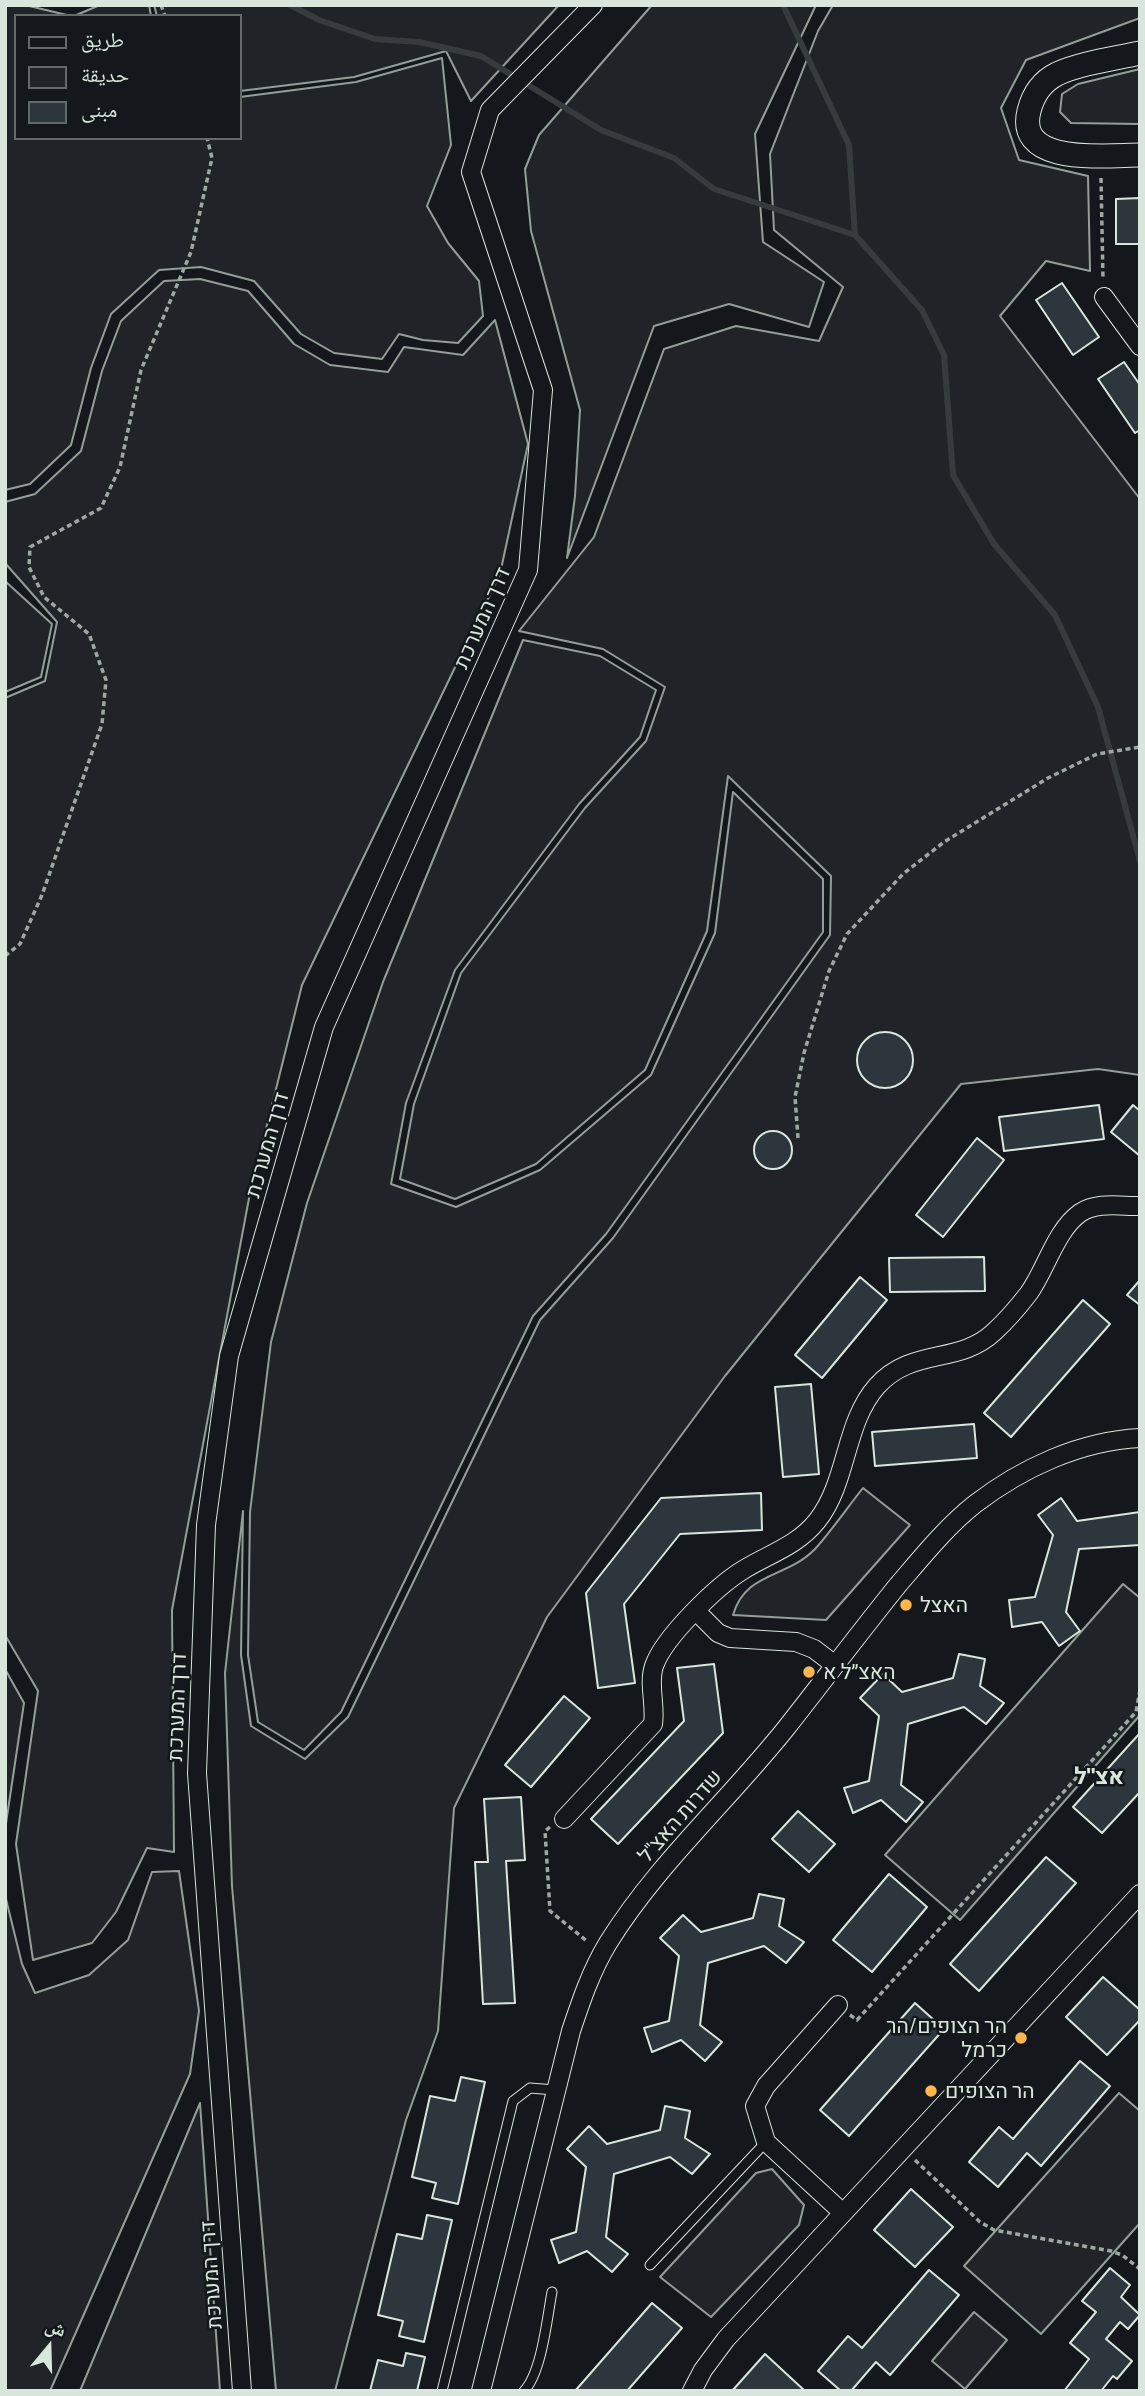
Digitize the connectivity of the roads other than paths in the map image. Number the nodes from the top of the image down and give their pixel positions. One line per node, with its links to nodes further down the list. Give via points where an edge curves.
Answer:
1 (593, 5): 19 (street, דרך המערכת, via 490,110 471,172 543,390 528,570 324,1027 229,1356 206,1525 197,1773)
2 (1140, 53): 3 (street, via 1058,74 1036,91 1027,118 1035,140 1047,151)
3 (1140, 155)
4 (1104, 297): 5 (street)
5 (1140, 346)
6 (1137, 1206): 8 (street, via 1097,1206 1080,1213 1067,1226 1029,1293 994,1332 975,1348 922,1358 879,1384 864,1403 818,1520 776,1555 728,1580)
7 (1140, 1438): 9 (street, שדרות האצ"ל, via 1073,1451 1023,1472 974,1505 930,1546)
8 (697, 1612): 9 (street, via 730,1638 796,1642); 10 (street, via 665,1645 654,1667 653,1724)
9 (835, 1665): 13 (street, שדרות האצ"ל, via 639,1898 602,1954 588,1981)
10 (564, 1819)
11 (1140, 1894): 15 (street)
12 (838, 2005): 14 (street, via 766,2086 755,2106)
13 (555, 2090): 18 (street, שדרות האצ"ל); 20 (lane, via 530,2088 513,2101)
14 (766, 2142): 15 (street); 16 (lane)
15 (843, 2213): 22 (street, via 726,2339)
16 (650, 2266)
17 (552, 2292): 21 (lane, via 536,2369)
18 (485, 2390)
19 (242, 2391)
20 (442, 2391)
21 (524, 2391)
22 (692, 2391)

